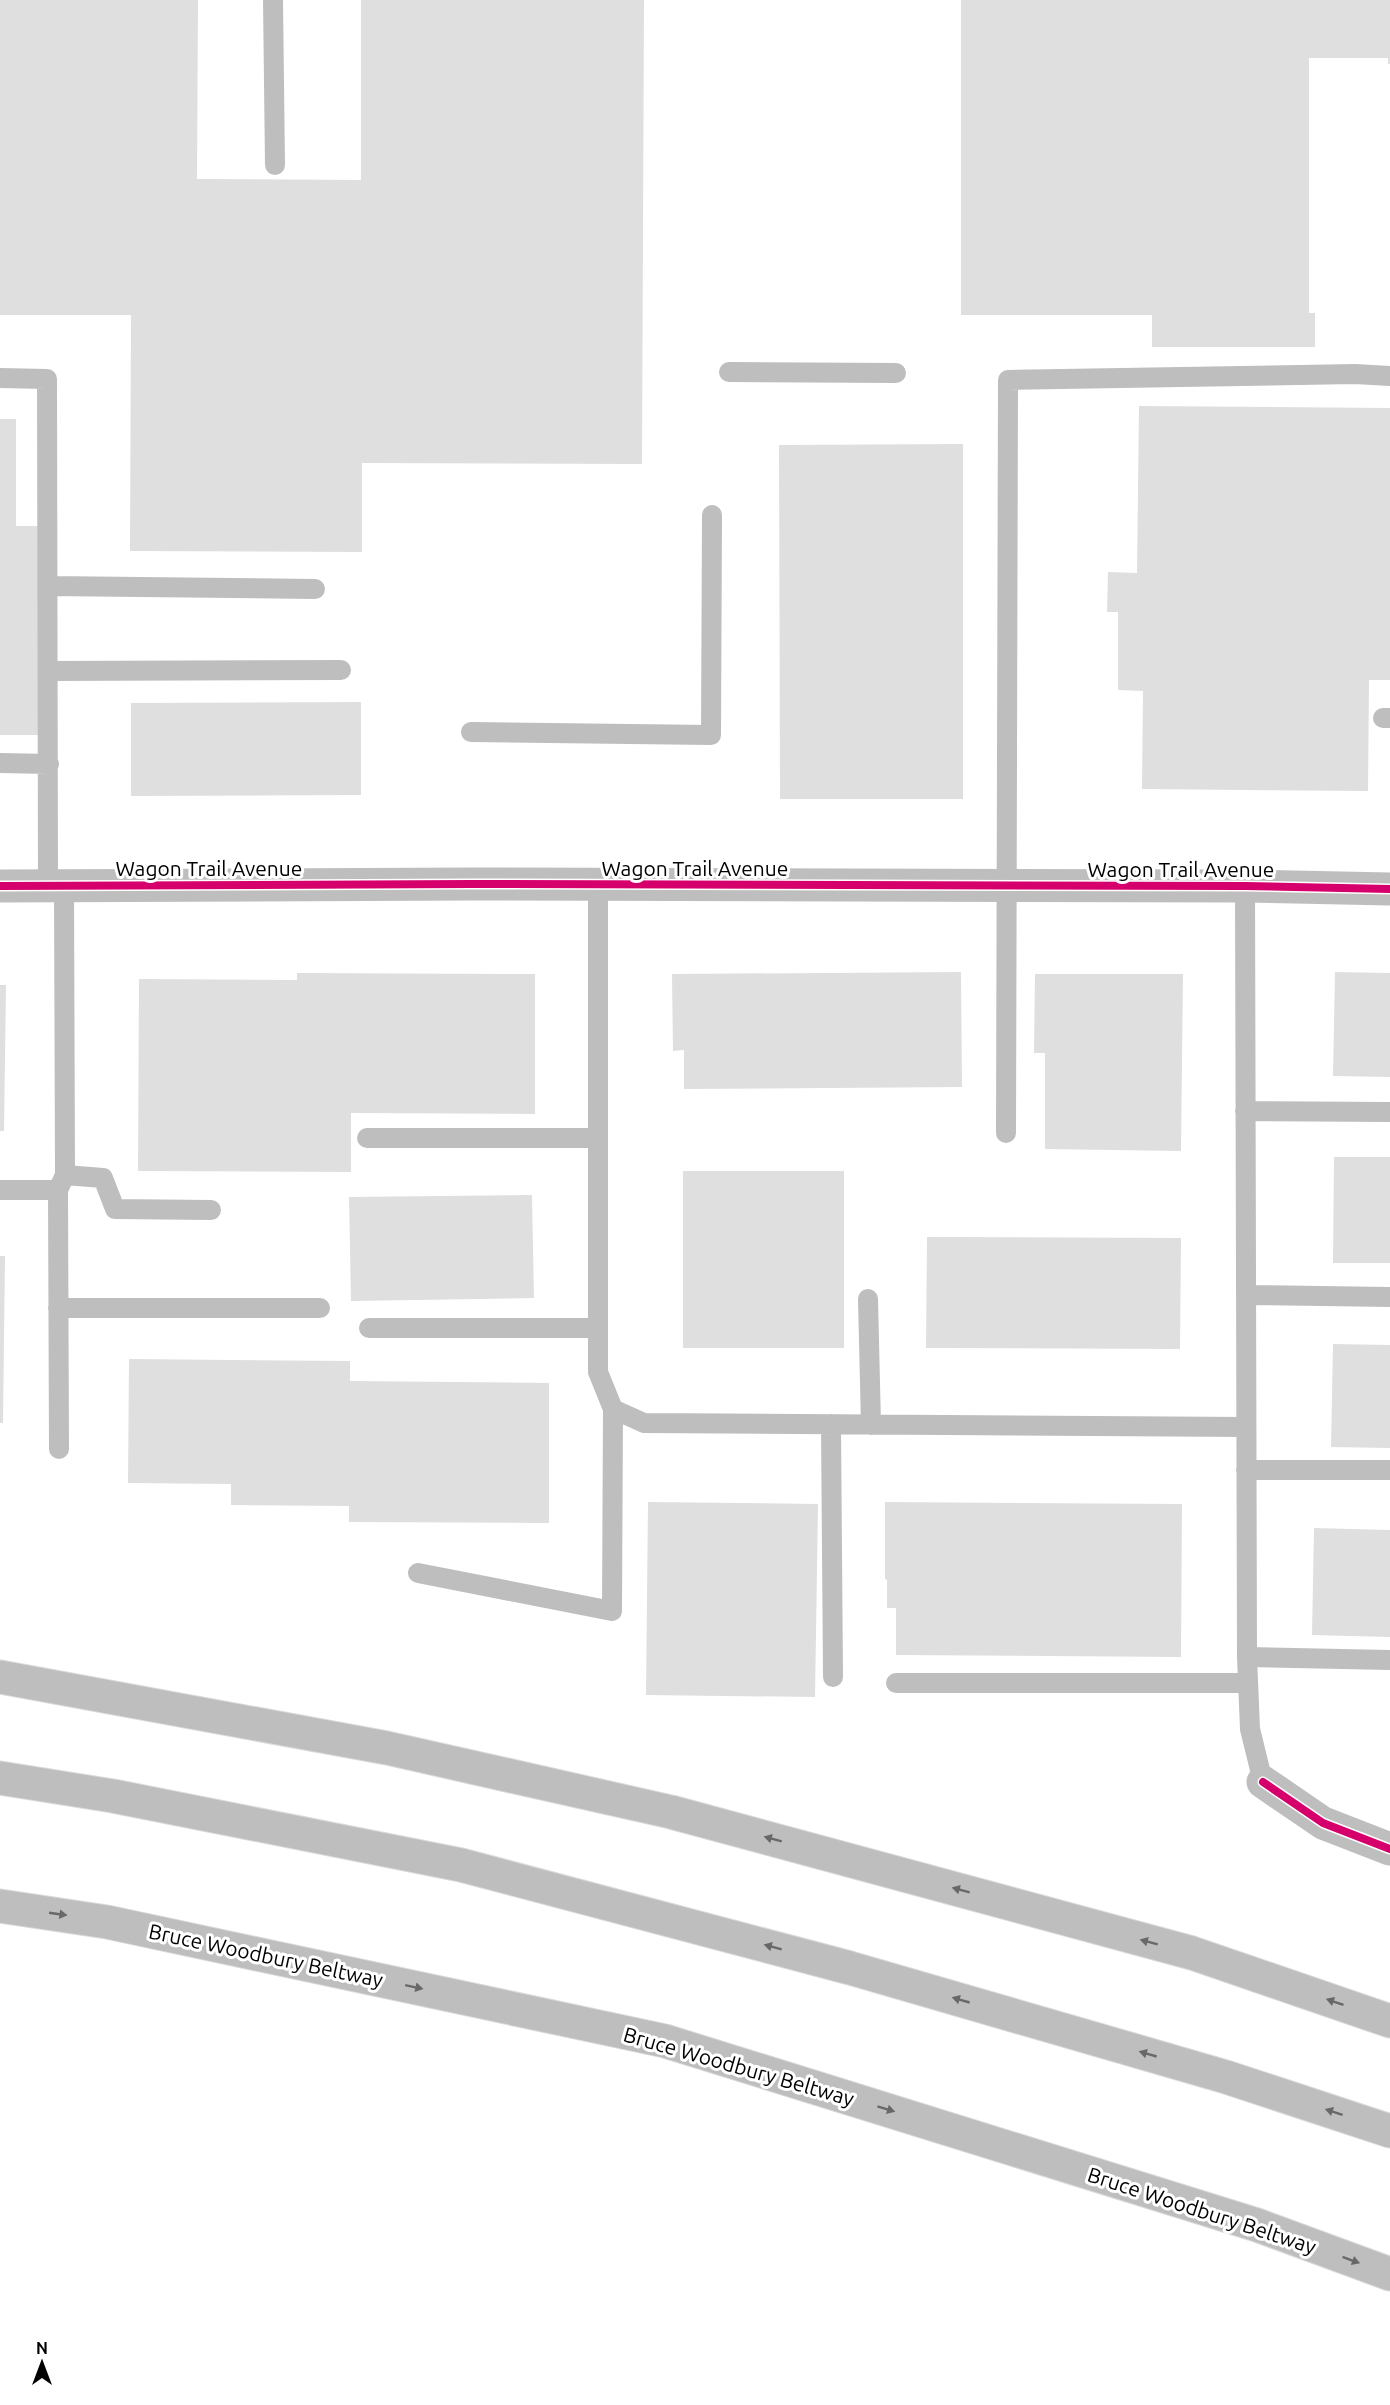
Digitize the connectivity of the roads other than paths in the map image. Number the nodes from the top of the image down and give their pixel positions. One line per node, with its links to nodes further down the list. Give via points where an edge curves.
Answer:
1 (273, 0): 2 (lane)
2 (275, 165)
3 (729, 372): 4 (lane)
4 (896, 373)
5 (1390, 376): 19 (lane, via 1008,380)
6 (0, 378): 8 (lane, via 47,378)
7 (712, 516): 12 (lane, via 711,735)
8 (48, 586): 9 (lane); 11 (lane)
9 (315, 589)
10 (341, 670): 11 (lane)
11 (48, 671): 14 (lane)
12 (471, 732)
13 (0, 763): 14 (lane)
14 (49, 764): 16 (lane)
15 (0, 886): 16 (main road, Wagon Trail Avenue)
16 (56, 886): 17 (main road, Wagon Trail Avenue); 26 (lane)
17 (598, 886): 19 (main road, Wagon Trail Avenue); 25 (lane)
18 (1245, 886): 19 (main road, Wagon Trail Avenue); 20 (main road, Wagon Trail Avenue); 21 (lane)
19 (1006, 887): 23 (lane)
20 (1390, 889)
21 (1245, 1111): 22 (lane); 29 (lane)
22 (1390, 1112)
23 (1006, 1133)
24 (367, 1138): 25 (lane)
25 (598, 1138): 35 (lane)
26 (62, 1183): 27 (lane); 28 (lane, via 103,1178 115,1209); 32 (lane)
27 (0, 1190)
28 (210, 1210)
29 (1246, 1295): 30 (lane); 39 (lane)
30 (1390, 1297)
31 (868, 1299): 38 (lane)
32 (58, 1308): 33 (lane); 40 (lane)
33 (320, 1308)
34 (369, 1328): 35 (lane)
35 (598, 1328): 36 (lane, via 598,1372)
36 (614, 1409): 37 (lane, via 644,1423); 43 (lane, via 612,1611)
37 (831, 1424): 38 (lane); 47 (lane)
38 (870, 1425): 39 (lane)
39 (1246, 1427): 41 (lane)
40 (59, 1449)
41 (1246, 1470): 42 (lane); 44 (lane)
42 (1390, 1470)
43 (418, 1573)
44 (1247, 1657): 45 (lane); 49 (lane)
45 (1390, 1660)
46 (0, 1677): 54 (main road, one-way to 46, via 1192,1953 671,1812 387,1748)
47 (833, 1677)
48 (896, 1683): 49 (lane)
49 (1248, 1683): 51 (lane, via 1250,1729)
50 (0, 1778): 55 (main road, one-way to 50, via 1226,2077 861,1971 461,1865 113,1796)
51 (1263, 1782): 52 (main road, via 1323,1823)
52 (1390, 1849)
53 (0, 1906): 56 (main road, Bruce Woodbury Beltway, one-way to 56, via 107,1922 665,2041 1257,2225)
54 (1390, 2020)
55 (1390, 2131)
56 (1390, 2274)

